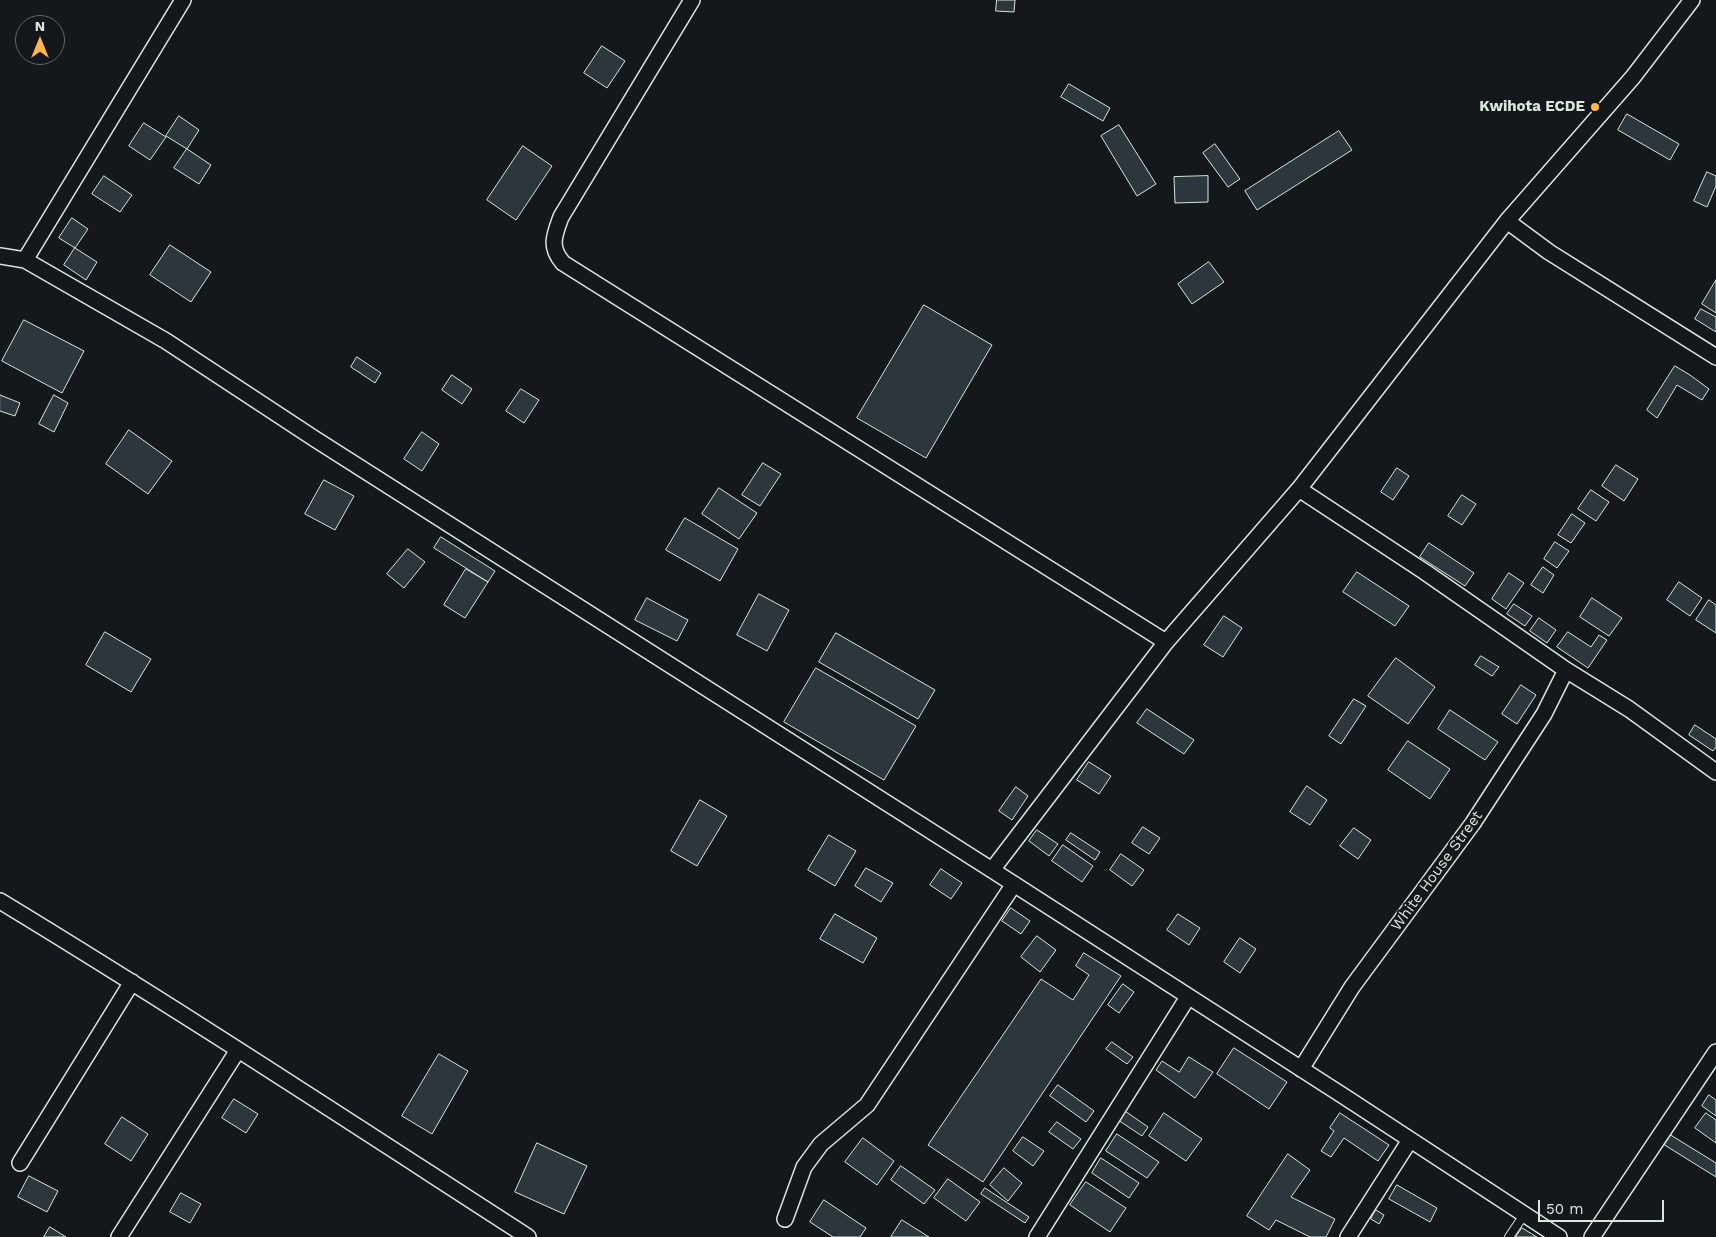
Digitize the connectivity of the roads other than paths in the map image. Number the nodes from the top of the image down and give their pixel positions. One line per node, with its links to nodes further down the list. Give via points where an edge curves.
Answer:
1 (183, 0): 6 (street)
2 (692, 0): 9 (street, via 561,217 554,236 556,255 563,263)
3 (1692, 0): 4 (street, via 1632,77)
4 (1507, 221): 7 (street); 8 (street)
5 (0, 256): 6 (street)
6 (25, 260): 12 (street, via 166,341)
7 (1716, 358)
8 (1299, 489): 9 (street); 10 (street)
9 (1166, 642): 12 (street)
10 (1566, 670): 11 (street, via 1629,708); 19 (street, White House Street, via 1544,714 1473,823 1352,987)
11 (1716, 772)
12 (992, 870): 13 (street)
13 (1014, 884): 16 (street); 23 (street, via 867,1105 821,1144 804,1167)
14 (0, 901): 15 (street)
15 (132, 982): 17 (street); 21 (street)
16 (1188, 998): 19 (street); 26 (street)
17 (238, 1050): 24 (street); 25 (street)
18 (1716, 1052): 30 (street)
19 (1301, 1069): 20 (street)
20 (1410, 1140): 22 (street); 27 (street)
21 (20, 1163)
22 (1524, 1215): 28 (lane); 29 (street)
23 (785, 1219)
24 (119, 1237)
25 (528, 1237)
26 (1037, 1237)
27 (1348, 1237)
28 (1509, 1237)
29 (1559, 1237)
30 (1592, 1237)

